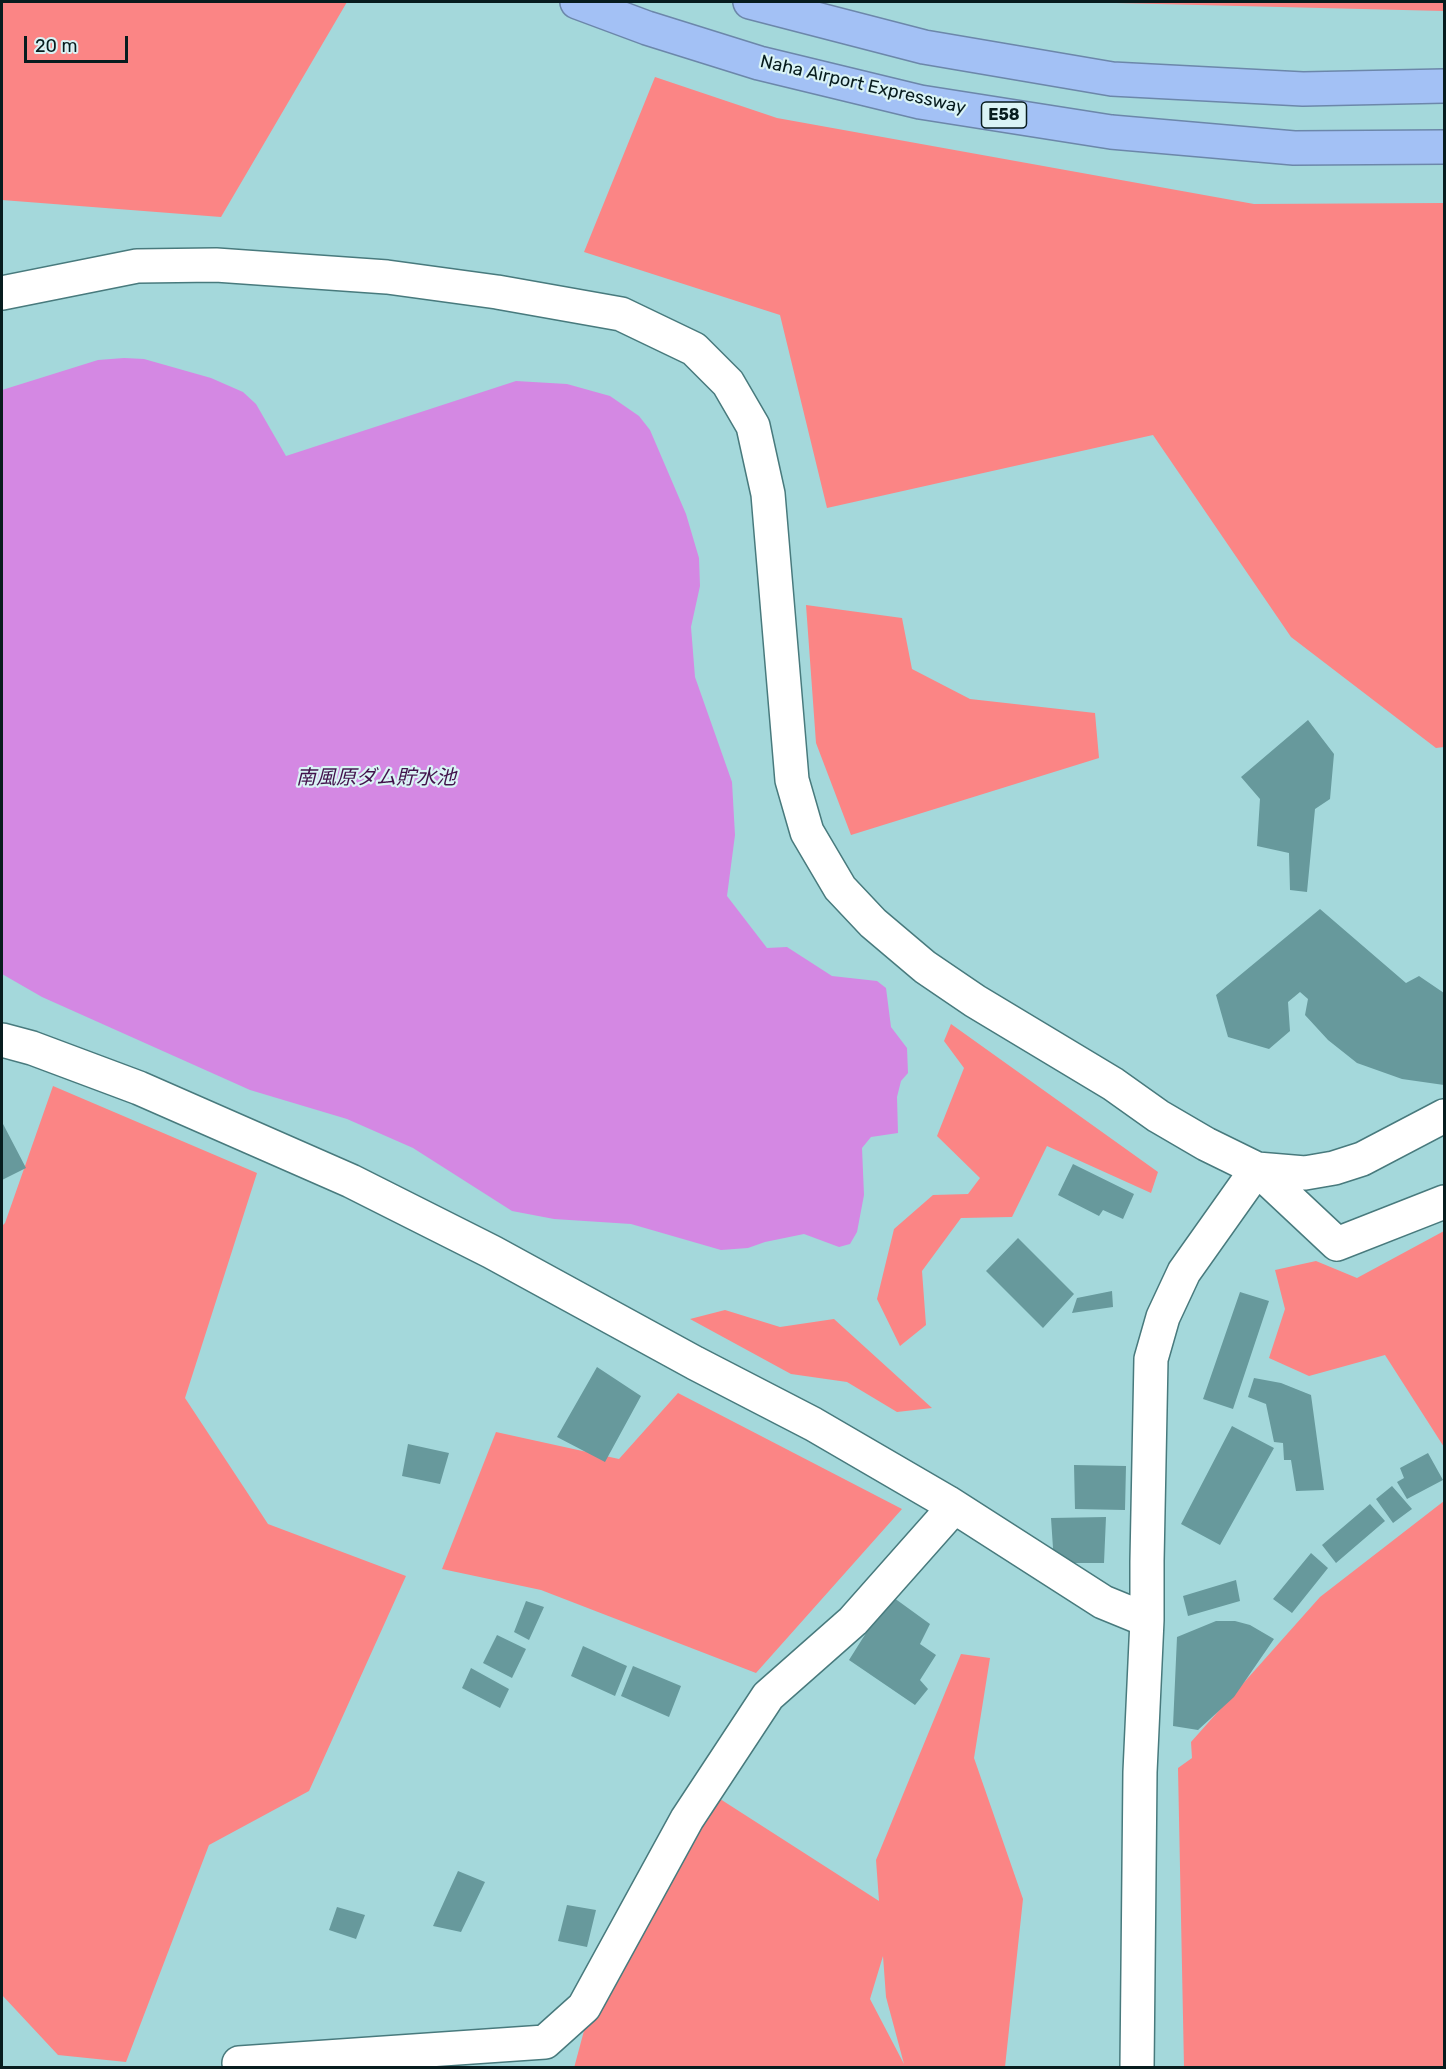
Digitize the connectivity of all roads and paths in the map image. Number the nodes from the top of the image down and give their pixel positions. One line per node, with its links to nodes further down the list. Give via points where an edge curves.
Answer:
1 (577, 2): 4 (highway, Naha Airport Expressway / E58, via 759,63 920,102 1111,132 1294,148)
2 (750, 2): 3 (highway, via 924,47 1112,79 1304,89)
3 (1444, 86)
4 (1444, 147)
5 (2, 293): 8 (street, via 137,266 216,265 387,277 621,314 694,349 728,383 753,426 768,494 792,780 807,832 840,888 873,923 925,967 975,1001 1113,1084 1158,1116)
6 (2, 1040): 10 (street, via 139,1088 351,1181 813,1424)
7 (1444, 1116): 8 (street, via 1362,1159 1334,1168 1305,1173)
8 (1257, 1169): 9 (street, via 1337,1244); 11 (street, via 1184,1272 1163,1317 1151,1359)
9 (1444, 1202)
10 (954, 1507): 11 (street, via 1103,1602); 12 (street, via 853,1621 768,1696 687,1819 584,2007 545,2042)
11 (1147, 1620): 13 (street, via 1140,1772)
12 (239, 2063)
13 (1137, 2067)

